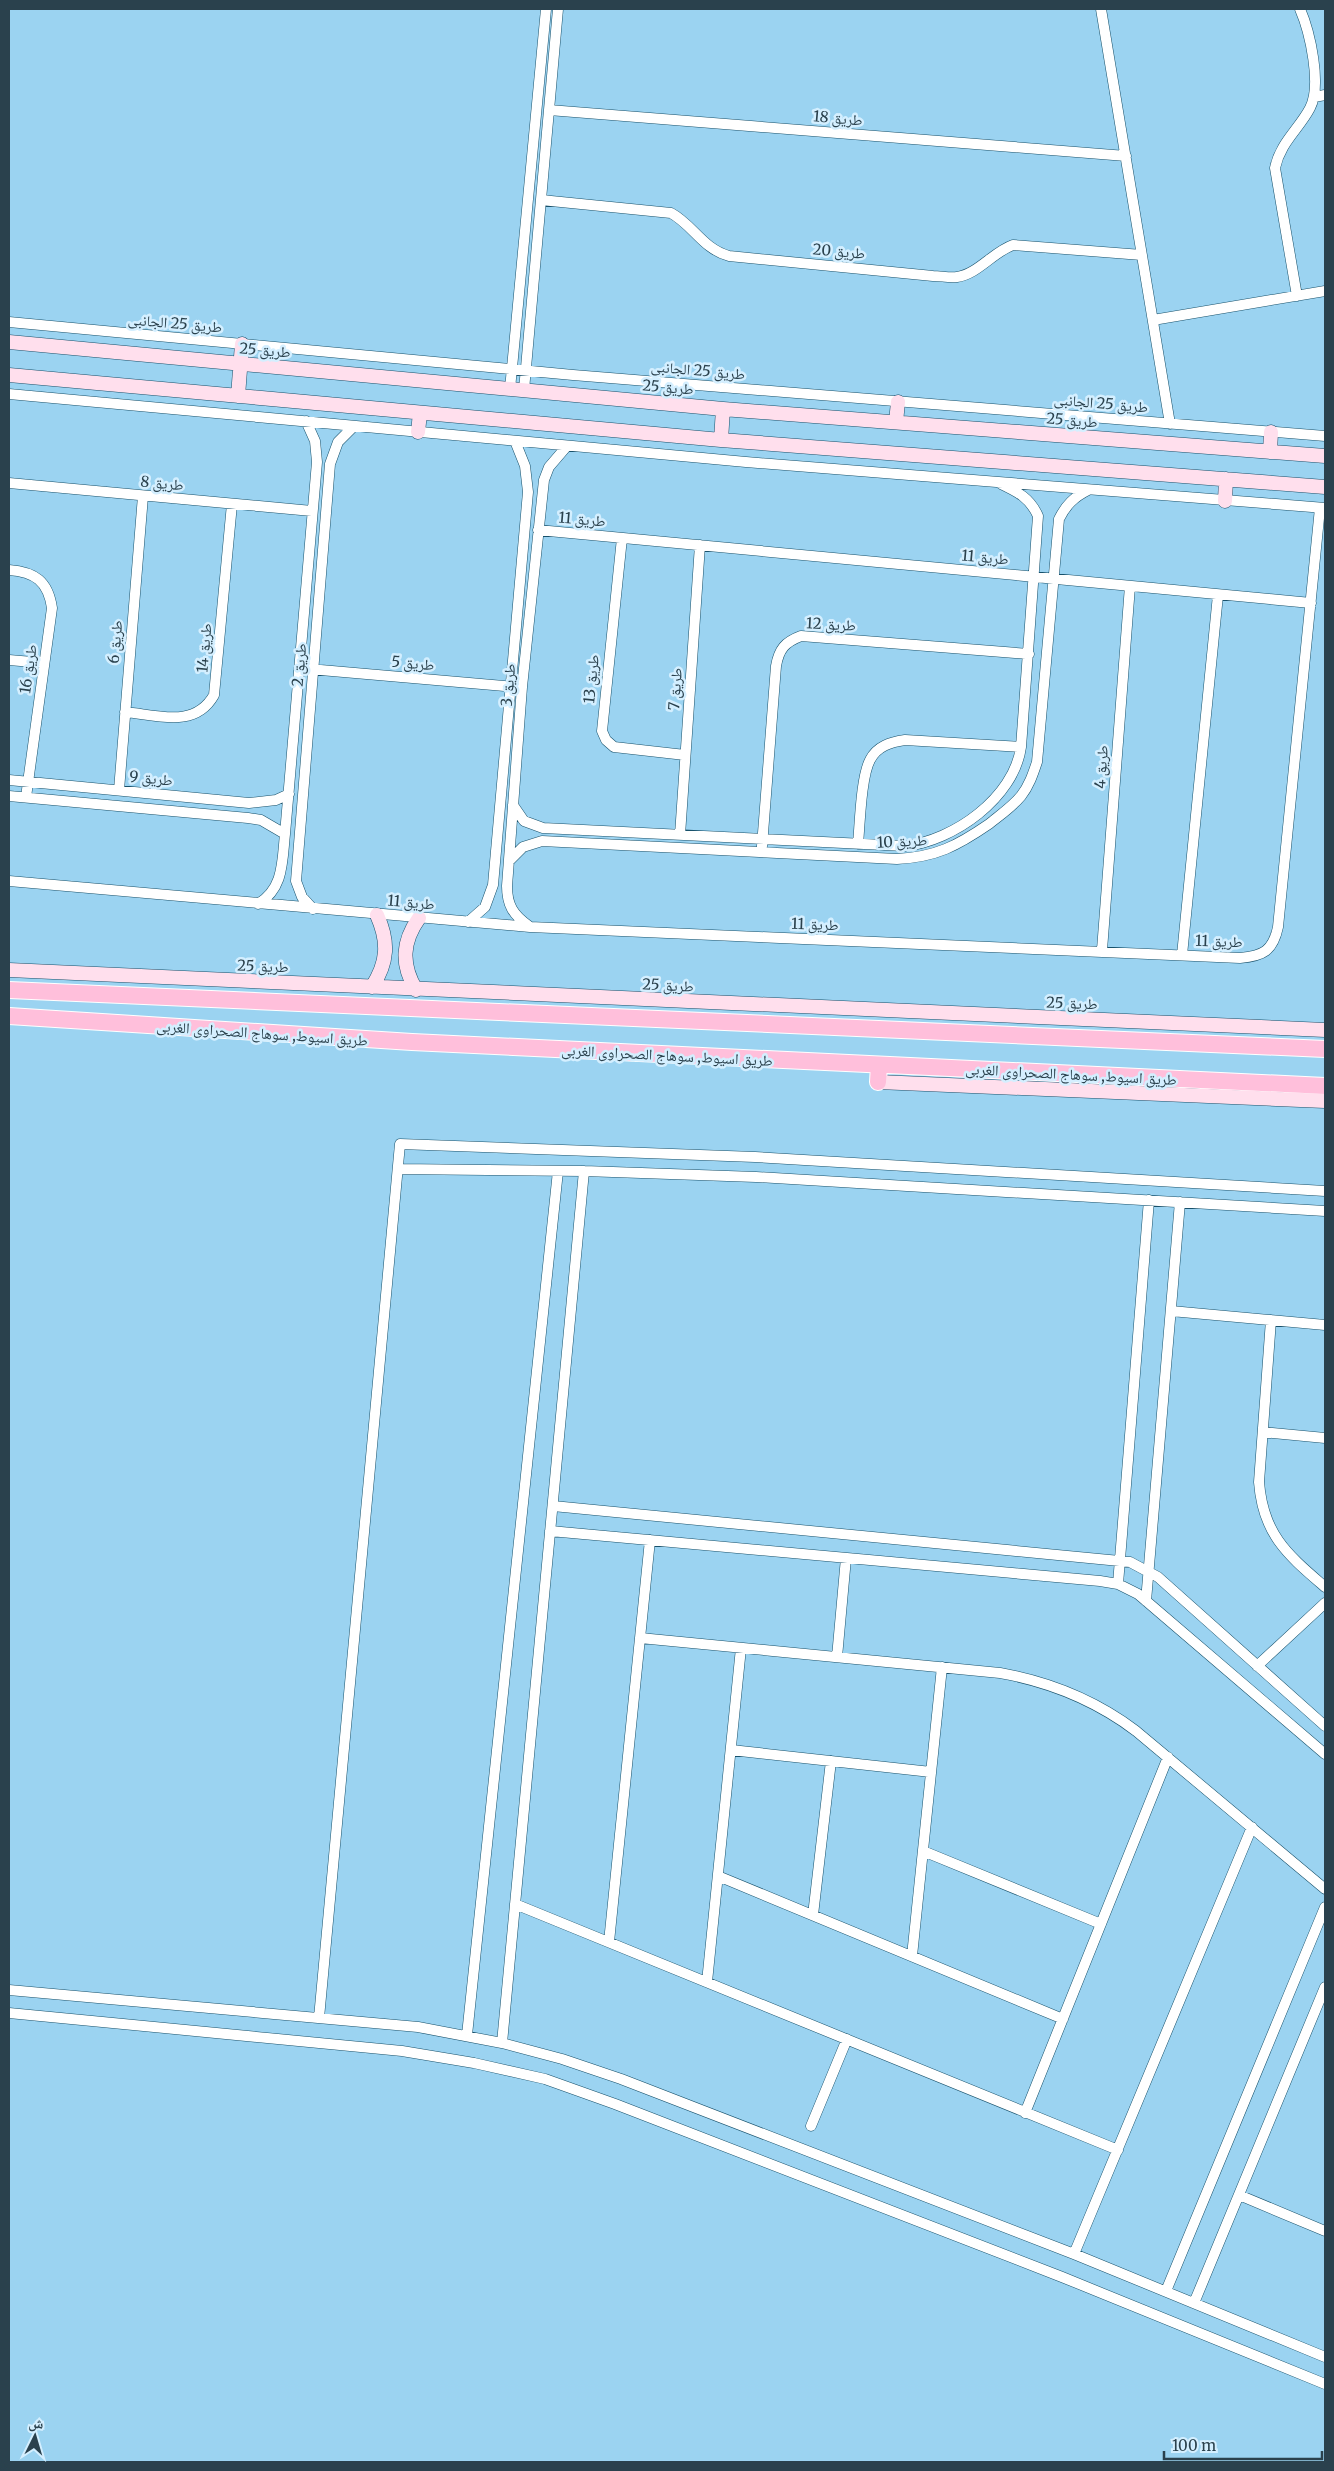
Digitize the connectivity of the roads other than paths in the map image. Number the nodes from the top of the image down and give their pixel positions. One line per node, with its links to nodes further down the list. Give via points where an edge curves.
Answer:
1 (546, 9): 5 (street)
2 (558, 9): 6 (street)
3 (1101, 9): 10 (street)
4 (1300, 9): 8 (street, via 1313,67)
5 (542, 43): 6 (street); 20 (street)
6 (554, 44): 9 (street)
7 (1325, 95): 8 (street)
8 (1314, 97): 14 (street, via 1310,108 1281,148 1275,168)
9 (549, 110): 10 (street, طريق 18); 11 (street)
10 (1126, 156): 12 (street)
11 (541, 200): 12 (street, طريق 20, via 671,213 711,249 729,256 933,276 968,274 1002,249 1013,245); 21 (street)
12 (1142, 255): 15 (street)
13 (1325, 291): 14 (street)
14 (1297, 296): 15 (street)
15 (1153, 320): 32 (street)
16 (9, 322): 18 (street, طريق 25 الجانبى)
17 (9, 342): 19 (street, طريق 25)
18 (242, 344): 19 (street); 20 (street, طريق 25 الجانبى)
19 (241, 364): 23 (street, طريق 25); 26 (street)
20 (511, 370): 21 (street, طريق 25 الجانبى); 23 (street)
21 (526, 371): 24 (street); 27 (street, طريق 25 الجانبى)
22 (9, 375): 26 (street)
23 (510, 389): 24 (street, طريق 25)
24 (524, 390): 28 (street, طريق 25)
25 (9, 394): 30 (street)
26 (238, 396): 29 (street)
27 (898, 402): 31 (street); 32 (street, طريق 25 الجانبى)
28 (723, 409): 31 (street, طريق 25); 37 (street)
29 (420, 413): 34 (street); 37 (street)
30 (306, 421): 33 (street); 51 (street, طريق 2, via 317,452)
31 (896, 422): 40 (street, طريق 25)
32 (1170, 424): 35 (street, طريق 25 الجانبى)
33 (354, 426): 34 (street); 65 (street, طريق 2, via 338,442 330,464)
34 (418, 432): 38 (street)
35 (1272, 432): 36 (street, طريق 25 الجانبى); 40 (street)
36 (1325, 436)
37 (721, 440): 42 (street)
38 (515, 441): 39 (street); 66 (street, طريق 3, via 525,466 528,492)
39 (566, 446): 43 (street); 52 (street, طريق 3, via 556,455 544,480)
40 (1270, 452): 41 (street, طريق 25)
41 (1325, 456)
42 (1226, 479): 45 (street); 48 (street)
43 (993, 480): 46 (street); 56 (street, طريق 10, via 1026,497 1034,506 1039,528)
44 (9, 483): 47 (street, طريق 8)
45 (1325, 487)
46 (1088, 490): 48 (street); 57 (street, طريق 10, via 1066,506 1059,519)
47 (144, 496): 49 (street, طريق 8); 68 (street, طريق 6)
48 (1225, 501): 50 (street)
49 (232, 504): 51 (street, طريق 8); 68 (street, طريق 14, via 214,695 204,709 190,717)
50 (1323, 508): 60 (street, طريق 11)
51 (312, 511): 64 (street, طريق 2)
52 (538, 530): 53 (street, طريق 11); 67 (street, طريق 3)
53 (622, 538): 54 (street, طريق 11); 70 (street, طريق 13, via 602,731 606,740 618,748)
54 (700, 545): 56 (street, طريق 11); 70 (street, طريق 7)
55 (9, 570): 63 (street, طريق 16, via 26,571 37,578 50,598 52,608)
56 (1034, 577): 57 (street, طريق 11); 61 (street, طريق 10)
57 (1052, 579): 58 (street, طريق 11); 72 (street, طريق 10)
58 (1130, 586): 59 (street, طريق 11); 95 (street, طريق 4)
59 (1218, 595): 60 (street, طريق 11); 96 (street)
60 (1311, 604): 96 (street, طريق 11, via 1276,940 1267,951 1255,957)
61 (1029, 654): 69 (street, طريق 10); 82 (street, طريق 12, via 801,636 788,641 779,652 776,666)
62 (9, 660): 63 (street)
63 (44, 663): 74 (street, طريق 16)
64 (301, 668): 65 (street, طريق 5); 76 (street, طريق 2)
65 (314, 670): 66 (street, طريق 5); 90 (street, طريق 2, via 296,881 302,897)
66 (511, 686): 67 (street, طريق 5); 93 (street, طريق 3, via 493,885 485,907)
67 (522, 687): 79 (street, طريق 3)
68 (125, 712): 75 (street, طريق 6)
69 (1021, 747): 71 (street, طريق 10); 83 (street, via 905,740 891,742 878,749 870,760)
70 (685, 755): 81 (street, طريق 7)
71 (1020, 759): 72 (street); 84 (street, طريق 10, via 1007,786 971,818 950,833)
72 (1037, 762): 86 (street, طريق 10, via 1021,797 1005,812 954,847)
73 (9, 780): 74 (street, طريق 9)
74 (28, 781): 75 (street, طريق 9); 78 (street, طريق 16)
75 (119, 790): 76 (street, طريق 9, via 249,803 276,800)
76 (289, 794): 80 (street, طريق 2)
77 (9, 796): 78 (street, طريق 9)
78 (26, 797): 80 (street, طريق 9, via 248,818 261,820)
79 (513, 805): 81 (street, طريق 10, via 524,821 543,828); 87 (street, طريق 3)
80 (285, 834): 89 (street, طريق 2, via 279,881 267,898)
81 (680, 835): 82 (street, طريق 10)
82 (763, 840): 83 (street, طريق 10); 85 (street, طريق 12)
83 (858, 844): 84 (street, طريق 10)
84 (919, 844): 86 (street)
85 (762, 853): 86 (street, طريق 10); 87 (street, طريق 10, via 542,841 523,847)
86 (921, 858)
87 (509, 861): 94 (street, طريق 3, via 507,898 511,910)
88 (9, 881): 89 (street, طريق 11)
89 (258, 904): 90 (street, طريق 11)
90 (313, 909): 91 (street, طريق 11)
91 (377, 915): 92 (street, طريق 11); 98 (street, via 387,944 386,959)
92 (420, 918): 93 (street, طريق 11); 100 (street, via 410,931 404,953 408,976)
93 (468, 922): 94 (street, طريق 11)
94 (530, 927): 95 (street, طريق 11)
95 (1102, 950): 96 (street, طريق 11)
96 (1182, 955)
97 (9, 970): 98 (street, طريق 25)
98 (372, 987): 100 (street, طريق 25)
99 (9, 990): 103 (main road, طريق اسيوط, سوهاج الصحراوى الغربى)
100 (416, 990): 102 (street, طريق 25)
101 (9, 1016): 104 (main road, طريق اسيوط, سوهاج الصحراوى الغربى, via 412,1042)
102 (1325, 1030)
103 (1325, 1049)
104 (879, 1065): 105 (main road); 106 (main road, طريق اسيوط, سوهاج الصحراوى الغربى)
105 (878, 1082): 107 (street)
106 (1325, 1086)
107 (1325, 1101)
108 (398, 1169): 109 (street); 111 (street, via 400,1144 755,1157); 155 (street)
109 (558, 1171): 110 (street); 157 (street)
110 (584, 1171): 112 (street, via 903,1184); 120 (street)
111 (1325, 1191)
112 (1149, 1200): 113 (street); 124 (street)
113 (1180, 1202): 114 (street); 115 (street)
114 (1325, 1212)
115 (1171, 1311): 116 (street); 125 (street)
116 (1271, 1320): 117 (street); 118 (street)
117 (1325, 1326)
118 (1263, 1432): 119 (street); 127 (street, via 1259,1482 1264,1516 1291,1558)
119 (1325, 1438)
120 (553, 1506): 121 (street); 124 (street)
121 (550, 1531): 122 (street); 145 (street)
122 (650, 1540): 123 (street); 130 (street)
123 (846, 1558): 126 (street); 132 (street)
124 (1120, 1560): 125 (street); 126 (street)
125 (1149, 1571): 128 (street); 133 (street)
126 (1118, 1584): 128 (street)
127 (1325, 1587)
128 (1146, 1601): 137 (street)
129 (1325, 1604): 133 (street)
130 (640, 1638): 131 (street); 149 (street)
131 (741, 1648): 132 (street); 136 (street)
132 (837, 1657): 134 (street)
133 (1257, 1666): 135 (street)
134 (942, 1667): 138 (street, via 1000,1673 1056,1687 1110,1712); 140 (street)
135 (1325, 1726)
136 (731, 1750): 139 (street); 143 (street)
137 (1325, 1754)
138 (1168, 1757): 141 (street); 148 (street)
139 (831, 1761): 140 (street); 147 (street)
140 (931, 1772): 142 (street)
141 (1252, 1827): 144 (street); 162 (street)
142 (923, 1851): 148 (street); 150 (street)
143 (718, 1876): 147 (street); 151 (street)
144 (1325, 1888)
145 (515, 1904): 149 (street); 159 (street)
146 (1325, 1907): 166 (street)
147 (812, 1915): 150 (street)
148 (1101, 1924): 156 (street)
149 (608, 1942): 151 (street)
150 (912, 1956): 156 (street)
151 (707, 1982): 158 (street)
152 (1325, 1987): 163 (street)
153 (9, 1990): 155 (street)
154 (9, 2013): 169 (street, via 402,2051 545,2079 1062,2277)
155 (319, 2018): 157 (street, via 418,2027)
156 (1063, 2019): 160 (street)
157 (467, 2036): 159 (street)
158 (847, 2039): 160 (street); 161 (street)
159 (502, 2043): 165 (street, via 621,2079)
160 (1026, 2113): 162 (street)
161 (811, 2126)
162 (1118, 2150): 165 (street)
163 (1239, 2195): 164 (street); 167 (street)
164 (1324, 2228)
165 (1074, 2254): 166 (street)
166 (1166, 2291): 167 (street)
167 (1194, 2303): 168 (street)
168 (1325, 2357)
169 (1325, 2384)

